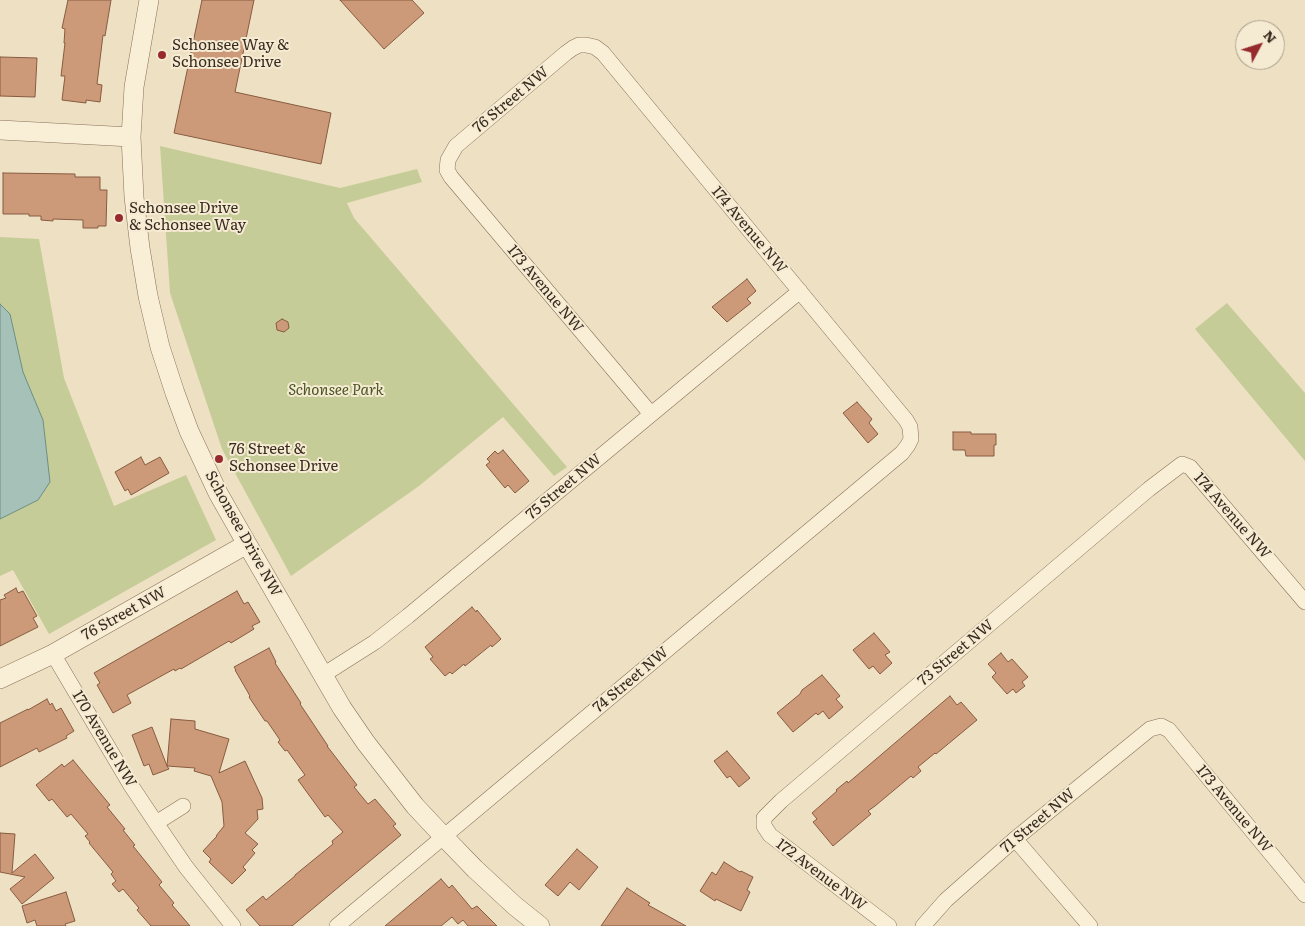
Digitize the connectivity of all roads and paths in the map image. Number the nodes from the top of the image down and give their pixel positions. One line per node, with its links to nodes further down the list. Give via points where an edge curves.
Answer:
1 (149, 0): 4 (street, Schonsee Drive NW, via 134,86)
2 (579, 45): 5 (street, 76 Street NW, via 456,146); 6 (street, 174 Avenue NW, via 595,47 603,53)
3 (0, 130): 4 (street)
4 (131, 137): 10 (street, Schonsee Drive NW, via 140,248 160,347 200,456)
5 (448, 160): 7 (street, 173 Avenue NW, via 447,170 451,177)
6 (800, 291): 7 (street, 75 Street NW); 8 (street, 174 Avenue NW)
7 (651, 414): 13 (street, 75 Street NW, via 403,621)
8 (910, 427): 19 (street, 74 Street NW, via 911,439 902,453)
9 (1149, 489): 11 (street, 174 Avenue NW, via 1182,464 1190,467); 17 (street, 73 Street NW)
10 (247, 544): 12 (street, 76 Street NW); 13 (street, Schonsee Drive NW)
11 (1305, 602)
12 (53, 654): 14 (street, 76 Street NW); 18 (street, 170 Avenue NW)
13 (323, 675): 19 (street, Schonsee Drive NW, via 377,758)
14 (0, 679)
15 (1161, 726): 20 (street, 71 Street NW, via 1150,729); 21 (street, 173 Avenue NW, via 1169,730)
16 (183, 806): 18 (street)
17 (764, 818): 25 (street, 172 Avenue NW, via 764,826 770,836)
18 (156, 824): 22 (street, 170 Avenue NW)
19 (444, 837): 23 (street, 74 Street NW); 24 (street, Schonsee Drive NW)
20 (1015, 839): 26 (street, 71 Street NW, via 946,900); 27 (street)
21 (1305, 895)
22 (232, 926)
23 (337, 926)
24 (540, 926)
25 (889, 926)
26 (923, 926)
27 (1090, 926)

